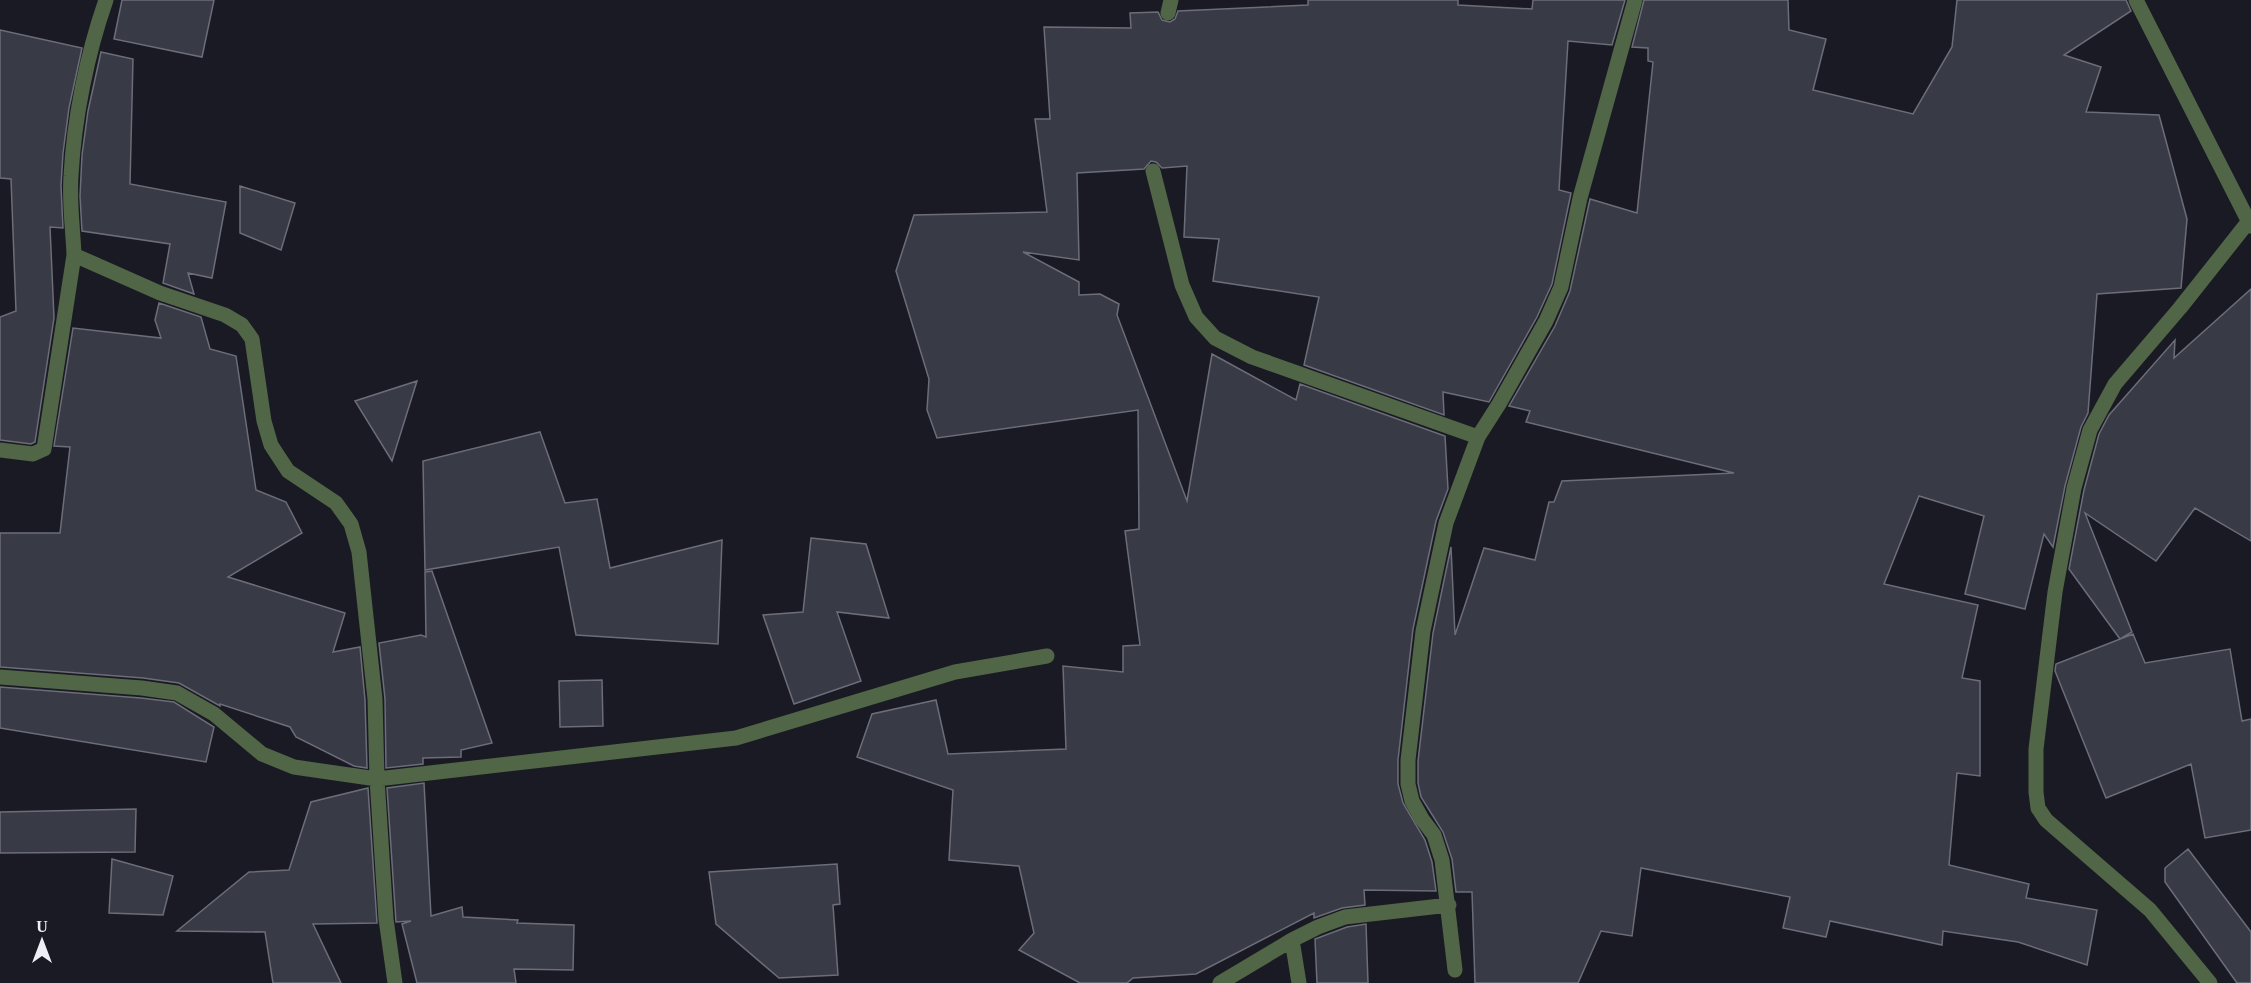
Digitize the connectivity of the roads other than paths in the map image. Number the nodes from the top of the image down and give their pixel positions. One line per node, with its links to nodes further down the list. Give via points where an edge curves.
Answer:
1 (106, 0): 6 (street, via 77,120 70,178)
2 (1635, 0): 7 (street, via 1580,198 1561,287 1546,321)
3 (2136, 0): 5 (street)
4 (1153, 171): 7 (street, via 1182,285 1196,317 1215,338 1252,357)
5 (2250, 224): 18 (street, via 2115,384 2090,430 2074,488 2055,592 2036,749 2038,808 2046,820 2150,910)
6 (74, 255): 8 (street, via 44,449 33,454); 11 (street, via 160,293 225,315 242,325 252,339 264,421 272,446 288,471 336,503 351,524 359,552 375,699)
7 (1478, 437): 12 (street, via 1446,523 1437,564 1423,631 1408,760 1412,801 1434,835)
8 (0, 450)
9 (1047, 656): 11 (street, via 955,672 736,738)
10 (0, 677): 11 (street, via 177,693 214,714 262,754 294,767)
11 (377, 779): 15 (street, via 386,919)
12 (1449, 905): 13 (street, via 1345,918); 14 (street)
13 (1292, 940): 16 (street); 17 (street)
14 (1455, 970)
15 (395, 983)
16 (1220, 983)
17 (1299, 983)
18 (2210, 983)

